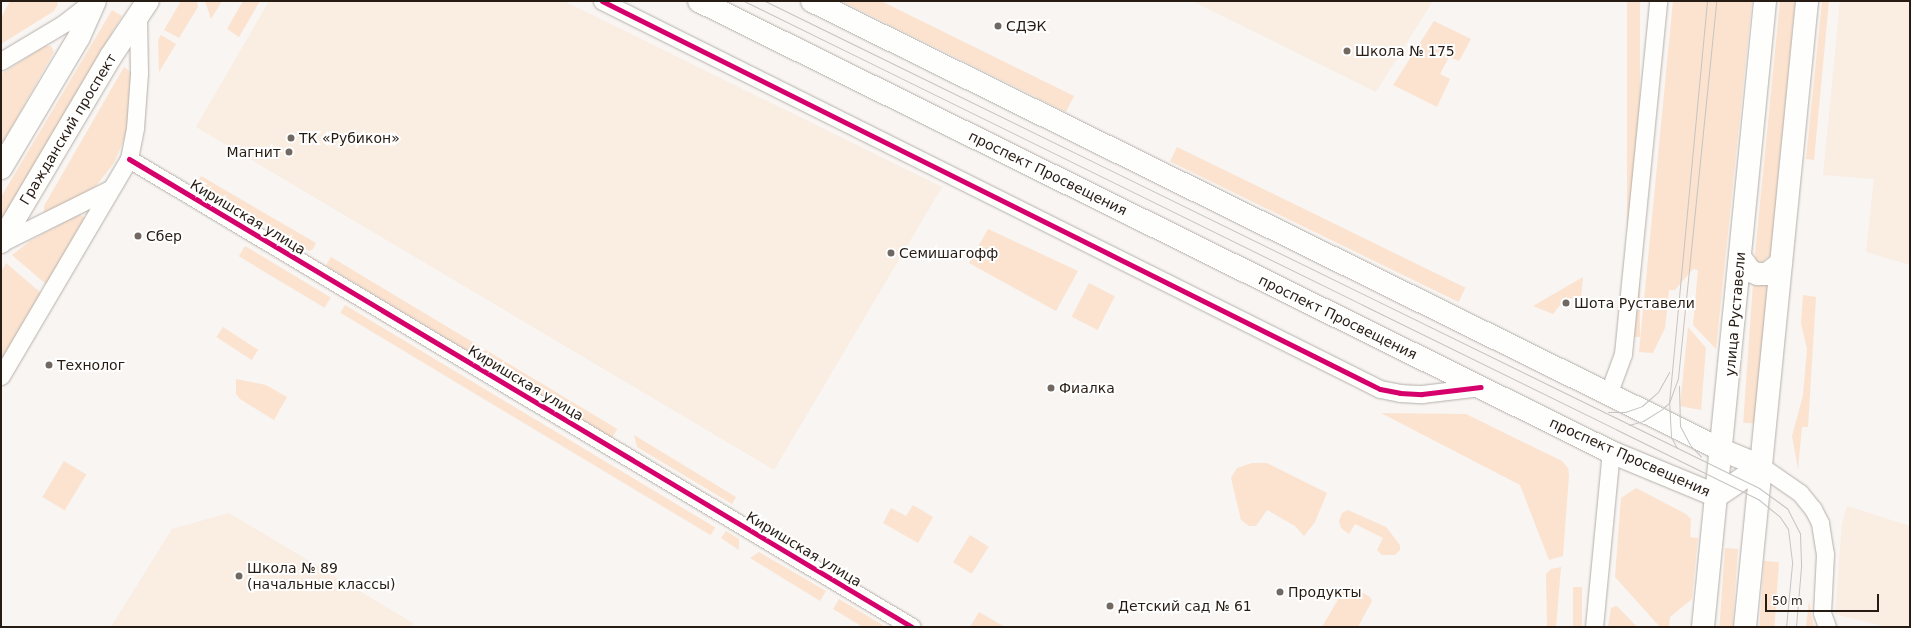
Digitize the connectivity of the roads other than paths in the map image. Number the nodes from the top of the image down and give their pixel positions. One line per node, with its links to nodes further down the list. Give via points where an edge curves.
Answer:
1 (92, 1): 10 (street, via 63,24)
2 (95, 1): 12 (main road, via 78,36)
3 (602, 1): 18 (street, via 1380,389 1422,394)
4 (699, 1): 18 (main road, проспект Просвещения)
5 (812, 1): 19 (main road)
6 (1658, 1): 19 (street, via 1623,354)
7 (1765, 1): 15 (main road, улица Руставели)
8 (1807, 1): 16 (main road)
9 (143, 9): 11 (street, Гражданский проспект, via 135,128); 14 (main road, Гражданский проспект, via 111,56)
10 (1, 61)
11 (129, 159): 13 (street, Гражданский проспект); 24 (street, Киришская улица)
12 (1, 168)
13 (110, 189): 14 (street, Гражданский проспект); 17 (street)
14 (1, 242)
15 (1740, 257): 16 (main road, via 1747,268 1758,274 1767,274); 20 (main road, улица Руставели)
16 (1781, 263): 22 (main road)
17 (1, 376)
18 (1481, 388): 21 (main road, проспект Просвещения)
19 (1609, 392): 20 (main road)
20 (1722, 450): 22 (main road); 23 (main road, улица Руставели)
21 (1611, 452): 23 (main road, проспект Просвещения); 25 (street)
22 (1761, 466): 23 (main road, проспект Просвещения); 27 (main road); 28 (street, via 1800,493 1820,523 1825,554 1822,613)
23 (1717, 496): 26 (main road, улица Руставели)
24 (912, 627)
25 (1594, 627)
26 (1703, 627)
27 (1745, 627)
28 (1827, 627)

